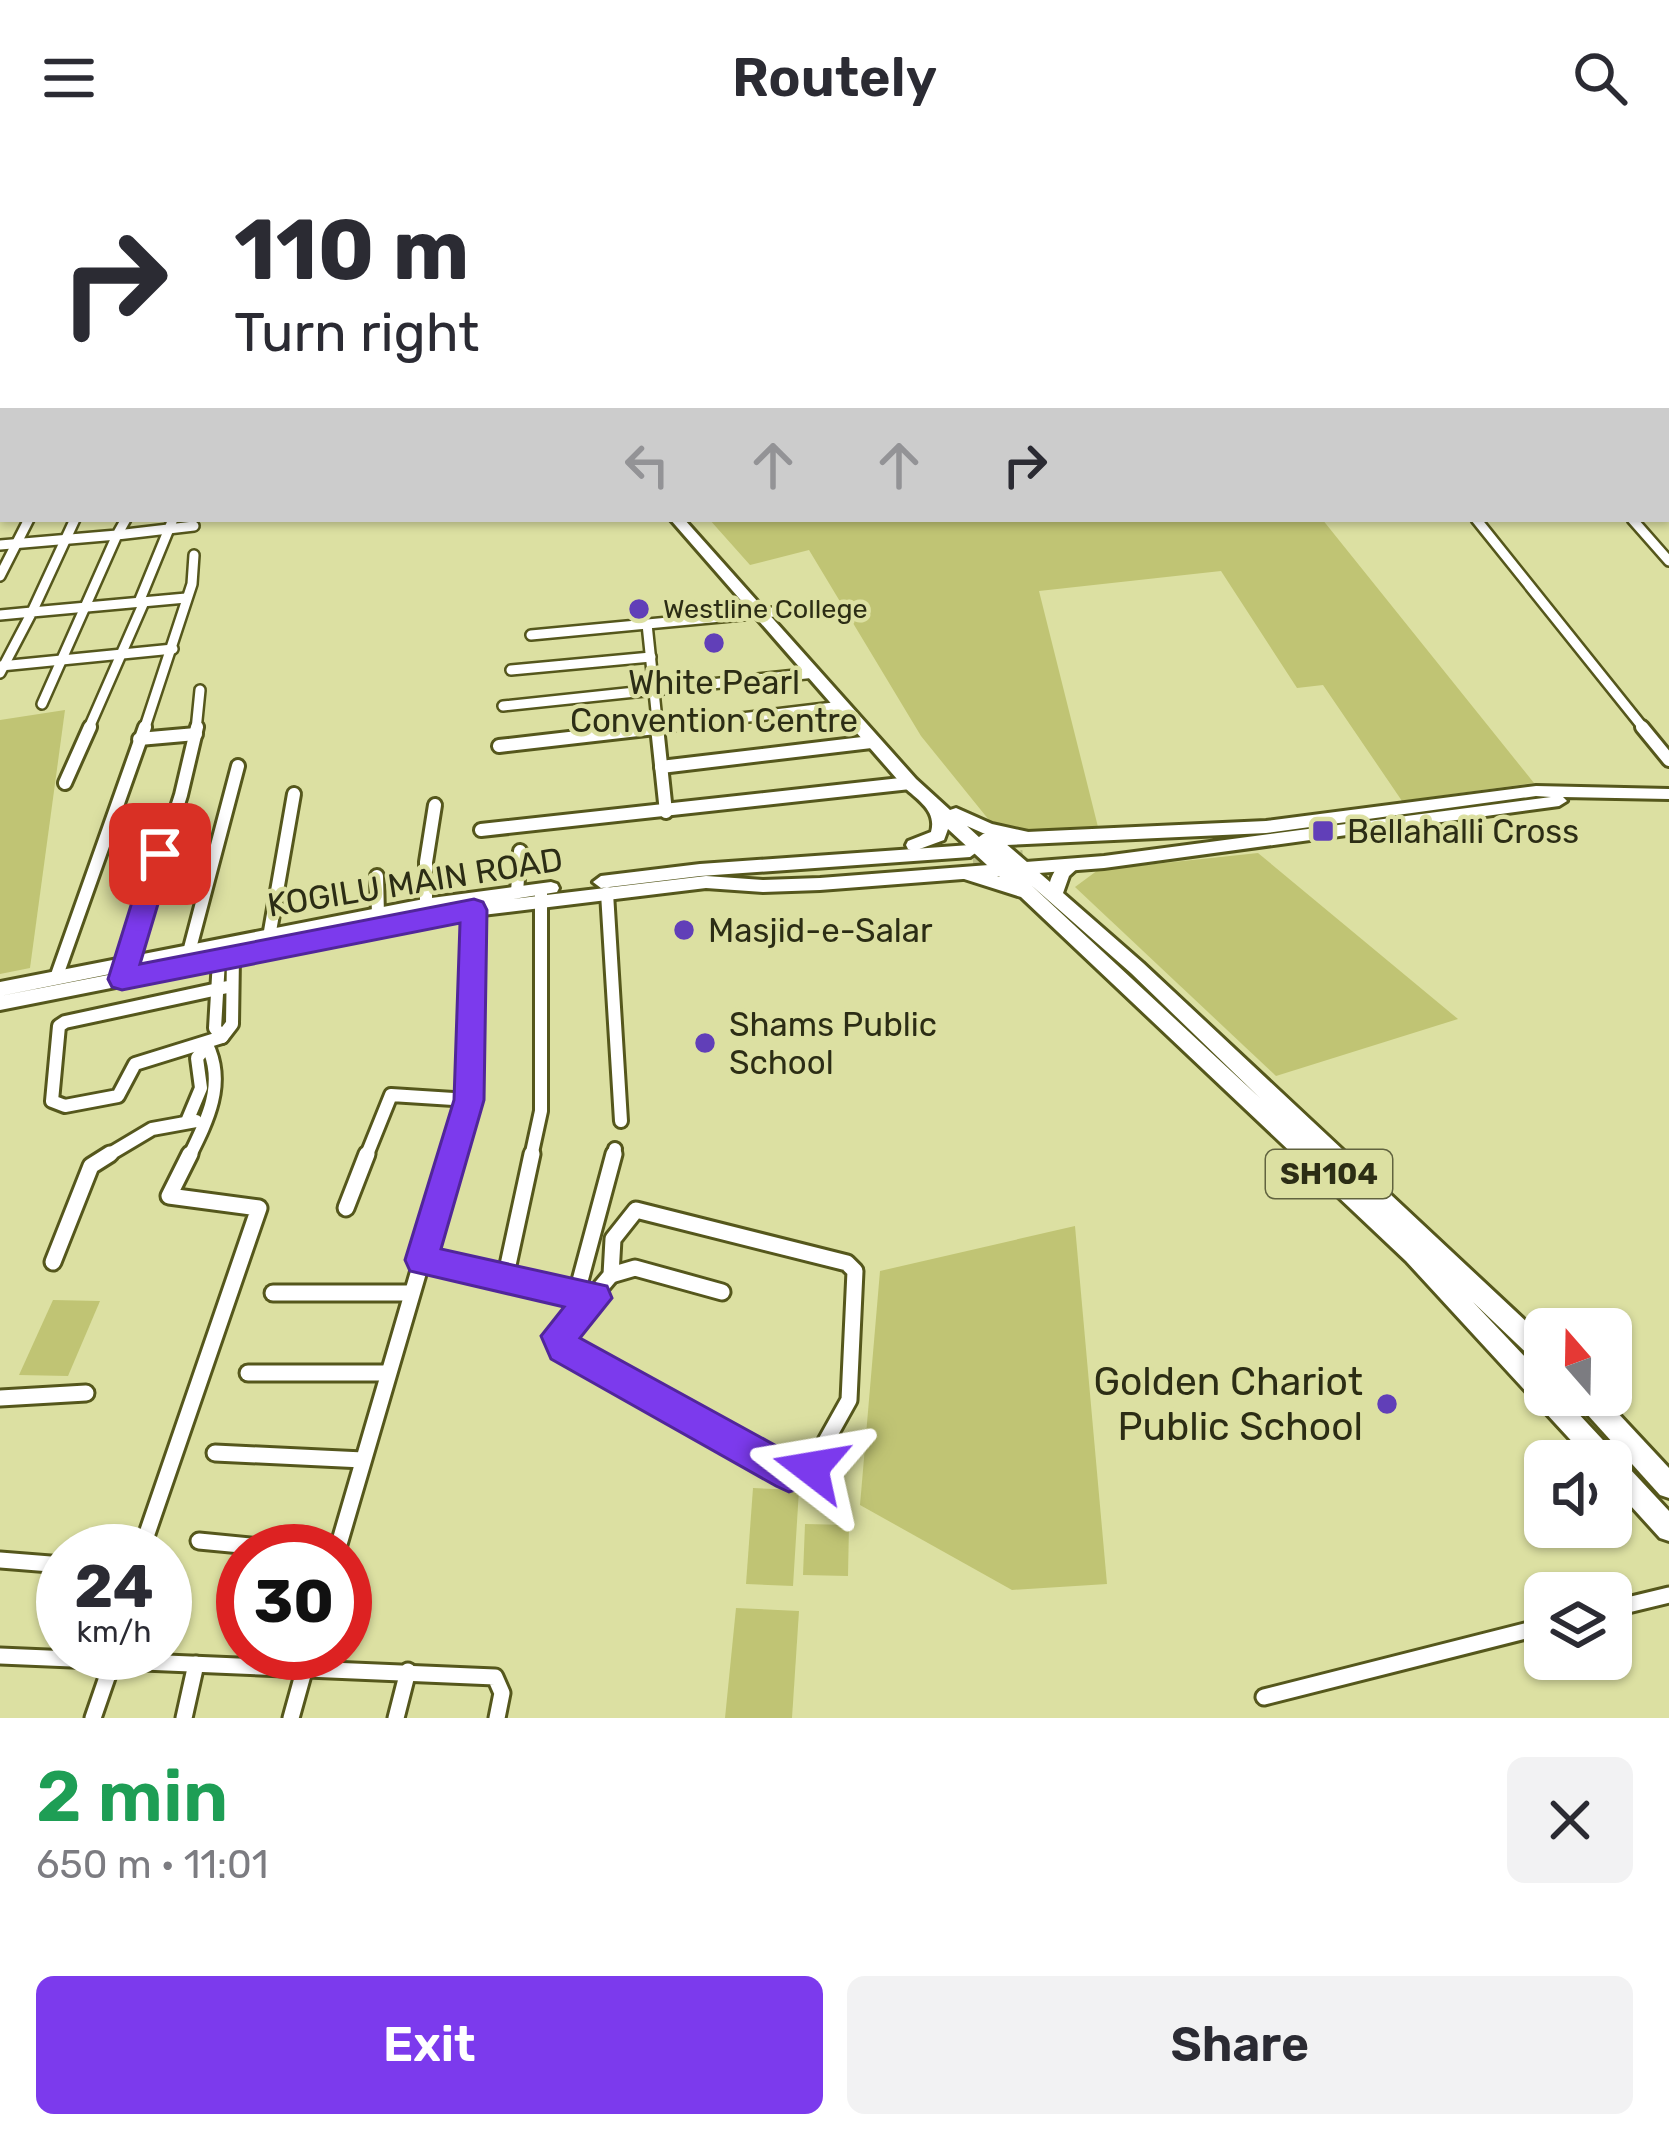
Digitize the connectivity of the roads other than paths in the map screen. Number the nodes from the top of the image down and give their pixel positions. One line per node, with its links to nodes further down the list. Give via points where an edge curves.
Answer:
1 (28, 522): 12 (street)
2 (74, 522): 11 (street)
3 (124, 522): 10 (street)
4 (680, 522): 21 (main road, SH104)
5 (695, 522): 21 (main road, SH104)
6 (1478, 522): 42 (street)
7 (1635, 522): 15 (street)
8 (171, 524): 9 (street); 10 (street); 18 (street)
9 (194, 526)
10 (117, 535): 11 (street); 19 (street)
11 (68, 539): 12 (street); 20 (street)
12 (19, 543): 13 (street); 16 (street)
13 (0, 544)
14 (194, 555): 17 (street)
15 (1669, 561)
16 (0, 576)
17 (186, 598): 18 (street); 25 (street)
18 (142, 602): 19 (street); 26 (street)
19 (87, 608): 20 (street); 28 (street)
20 (32, 612): 22 (street); 29 (street)
21 (768, 612): 23 (street); 31 (main road, SH104); 53 (main road, SH104)
22 (0, 615)
23 (647, 623): 24 (street); 27 (street)
24 (531, 635)
25 (173, 649): 26 (street); 39 (street)
26 (118, 655): 28 (street); 45 (street)
27 (650, 657): 30 (street); 33 (street)
28 (59, 661): 29 (street); 34 (street)
29 (1, 669)
30 (511, 670)
31 (815, 673): 33 (street); 36 (main road, SH104)
32 (200, 690): 38 (street)
33 (654, 692): 35 (street); 37 (street)
34 (42, 704)
35 (503, 706)
36 (842, 706): 37 (street); 40 (main road, SH104)
37 (657, 728): 41 (street); 44 (street)
38 (196, 734): 39 (street); 73 (street)
39 (139, 739): 74 (street)
40 (872, 742): 44 (street); 46 (main road, SH104)
41 (499, 746)
42 (1669, 760)
43 (238, 766): 71 (street)
44 (661, 767): 52 (street)
45 (65, 783)
46 (910, 783): 51 (main road, SH104); 52 (street)
47 (294, 794): 70 (street)
48 (1669, 794): 55 (main road, via 1536,791)
49 (435, 805): 68 (street)
50 (1669, 805): 55 (main road, via 1552,801)
51 (935, 808): 56 (main road, via 941,832); 58 (main road, SH104)
52 (666, 812): 54 (street)
53 (956, 814): 58 (main road, SH104); 59 (main road)
54 (481, 830)
55 (1269, 832): 59 (main road); 59 (main road); 60 (main road, via 1190,855)
56 (914, 845): 58 (main road); 62 (main road, via 748,859)
57 (520, 851): 63 (street)
58 (977, 854): 59 (main road, SH104); 59 (main road); 59 (main road); 62 (main road); 62 (main road, KOGILU MAIN ROAD, via 744,887); 66 (main road)
59 (1021, 856): 60 (main road); 66 (main road, SH104)
60 (1073, 864): 66 (main road)
61 (377, 876): 69 (street)
62 (703, 876): 64 (main road, KOGILU MAIN ROAD); 65 (main road, KOGILU MAIN ROAD)
63 (518, 892): 65 (main road, KOGILU MAIN ROAD); 68 (main road, KOGILU MAIN ROAD)
64 (608, 893): 65 (main road, KOGILU MAIN ROAD); 82 (street)
65 (541, 895): 67 (main road, KOGILU MAIN ROAD); 88 (street, via 541,1112)
66 (1047, 896): 94 (main road, SH104); 100 (main road, SH104, via 1414,1254)
67 (474, 910): 68 (main road, KOGILU MAIN ROAD); 80 (street)
68 (425, 912): 69 (main road, KOGILU MAIN ROAD); 72 (main road, KOGILU MAIN ROAD)
69 (378, 915): 70 (main road, KOGILU MAIN ROAD)
70 (269, 937): 71 (main road, KOGILU MAIN ROAD)
71 (189, 952): 73 (main road, KOGILU MAIN ROAD)
72 (226, 959): 73 (main road, KOGILU MAIN ROAD); 75 (street); 76 (street)
73 (124, 972): 74 (main road, KOGILU MAIN ROAD); 77 (main road, KOGILU MAIN ROAD)
74 (56, 978): 77 (main road, KOGILU MAIN ROAD)
75 (232, 986): 76 (street); 78 (street, via 232,1024)
76 (217, 989): 78 (street, via 215,1028); 79 (street, via 59,1026 52,1101 118,1096 135,1064)
77 (0, 1001)
78 (222, 1037): 79 (street)
79 (207, 1045): 81 (street, via 218,1074 213,1104)
80 (469, 1100): 84 (street, via 391,1095); 85 (street)
81 (195, 1121): 86 (street, via 136,1136 91,1166); 105 (street, via 170,1196 259,1208)
82 (621, 1121)
83 (614, 1149): 89 (street)
84 (346, 1208)
85 (422, 1260): 88 (street); 92 (street)
86 (53, 1262)
87 (611, 1275): 90 (street, via 635,1268); 93 (street); 93 (street, via 608,1247 636,1210 854,1267 849,1400 811,1468 789,1473 563,1347 559,1336)
88 (506, 1279): 89 (street)
89 (577, 1292): 93 (street)
90 (722, 1292)
91 (273, 1293): 92 (street)
92 (410, 1293): 96 (street)
93 (596, 1298)
94 (1524, 1336)
95 (248, 1372): 96 (street)
96 (387, 1373): 102 (street)
97 (86, 1393): 98 (street)
98 (0, 1398)
99 (1605, 1416): 103 (main road)
100 (1587, 1440)
101 (215, 1453): 102 (street)
102 (363, 1460): 106 (street)
103 (1669, 1486)
104 (1632, 1489): 107 (main road, SH104)
105 (150, 1524)
106 (345, 1524)
107 (1669, 1528)
108 (199, 1541): 109 (street)
109 (216, 1543)
110 (0, 1560): 111 (street)
111 (36, 1563)
112 (1669, 1595): 113 (street)
113 (1632, 1605)
114 (1524, 1631): 124 (street)
115 (0, 1656): 116 (street)
116 (36, 1657)
117 (216, 1663): 119 (street)
118 (192, 1664): 119 (street)
119 (196, 1664): 126 (street)
120 (372, 1667): 121 (street)
121 (408, 1671): 128 (street); 129 (street, via 495,1677 502,1693)
122 (106, 1680): 125 (street)
123 (301, 1680): 127 (street)
124 (1264, 1697)
125 (93, 1718)
126 (184, 1718)
127 (291, 1718)
128 (397, 1718)
129 (497, 1718)

